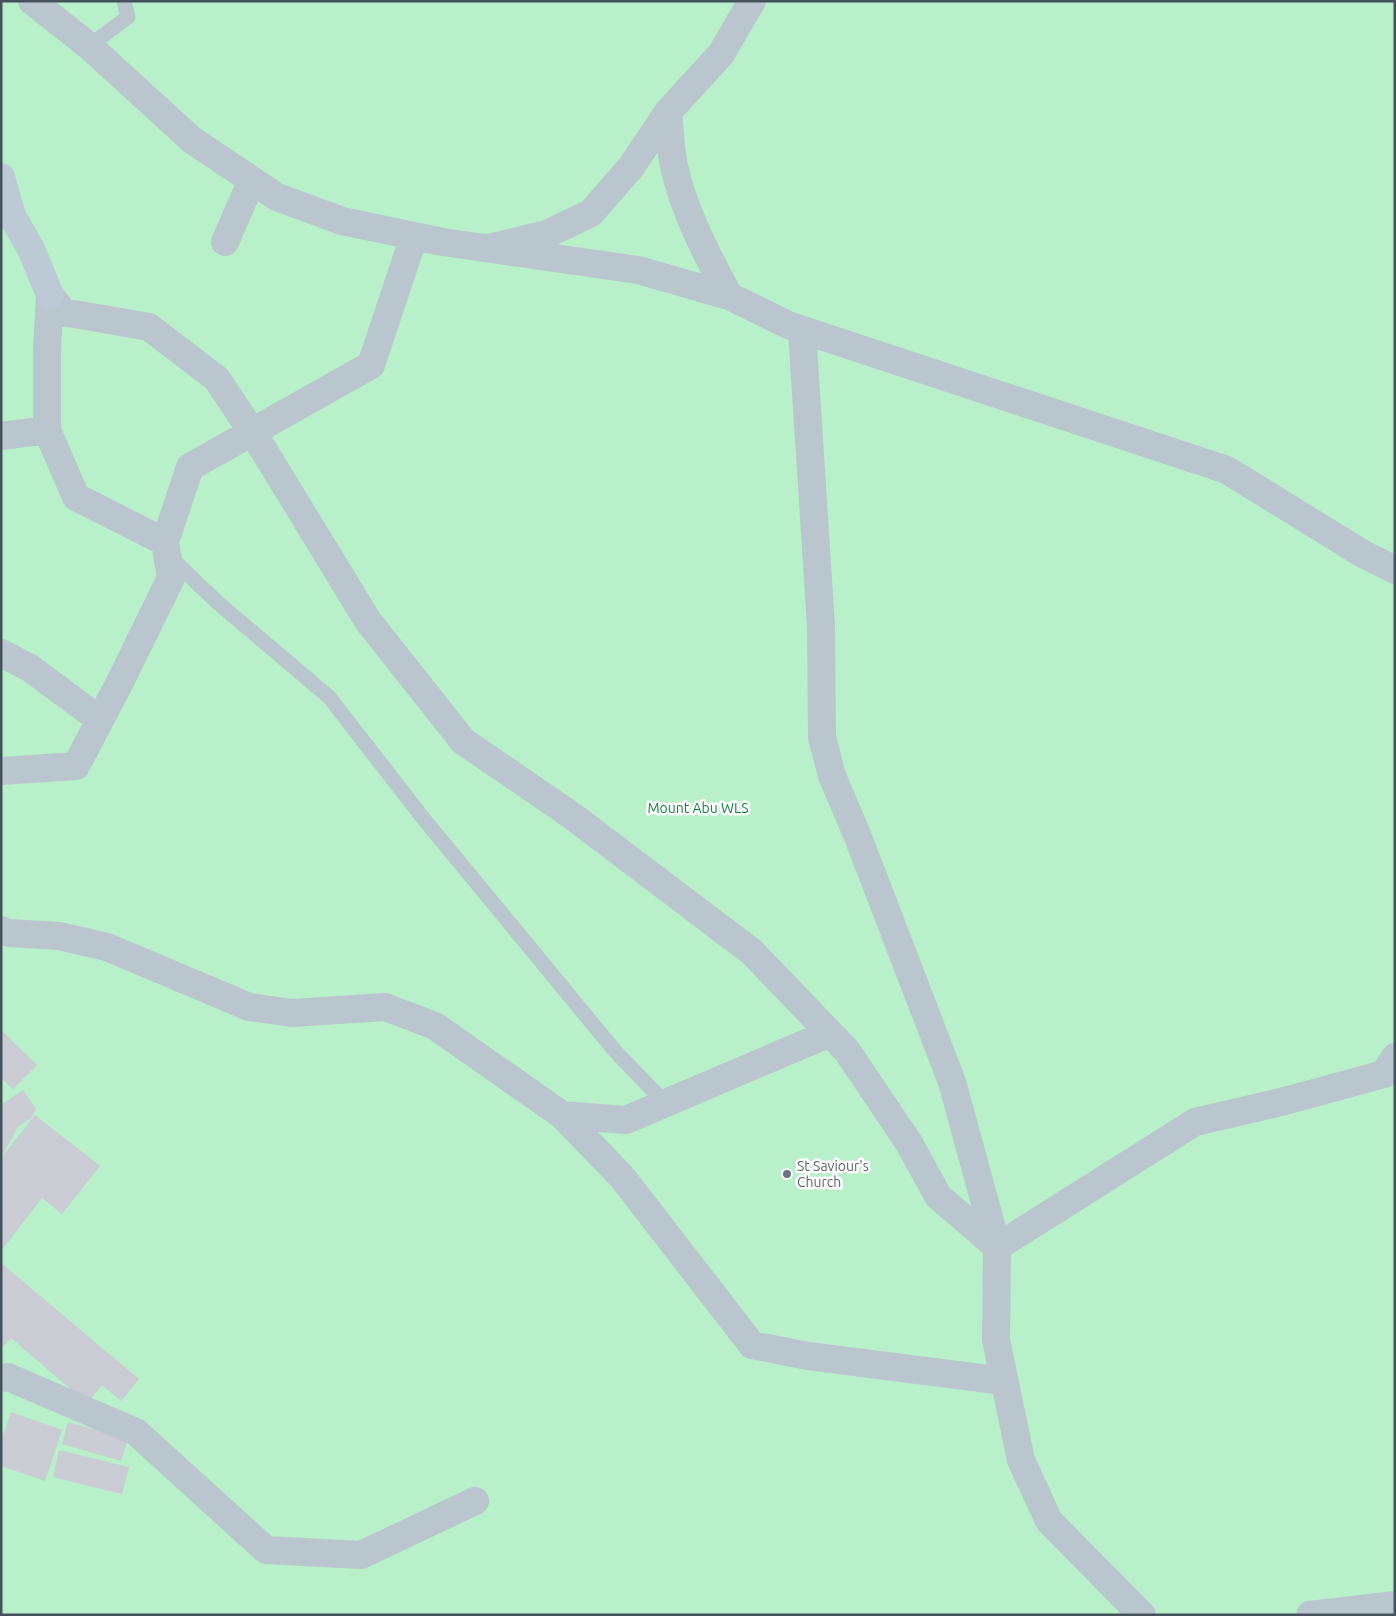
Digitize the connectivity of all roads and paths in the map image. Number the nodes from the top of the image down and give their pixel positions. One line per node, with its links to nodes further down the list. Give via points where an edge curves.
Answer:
1 (32, 1): 4 (street)
2 (124, 1): 4 (lane, via 128,17)
3 (752, 1): 5 (street, via 721,54)
4 (89, 46): 7 (street, via 192,140)
5 (668, 112): 11 (street, via 631,168 592,213 547,234); 13 (street, via 674,165 687,208 705,252)
6 (1, 177): 8 (main road)
7 (252, 180): 9 (street, via 278,197 342,221); 10 (street)
8 (7, 218): 12 (main road, via 31,249)
9 (414, 236): 11 (street); 16 (street, via 371,365)
10 (225, 242)
11 (488, 248): 13 (street, via 638,270)
12 (50, 295): 15 (street); 16 (street, via 64,312 149,327 217,379)
13 (729, 296): 14 (street)
14 (802, 330): 19 (street, via 1227,470 1363,554); 28 (street, via 821,627 822,737 832,776 952,1082)
15 (48, 430): 17 (street); 18 (street, via 76,497)
16 (252, 432): 18 (street, via 190,467); 24 (street, via 368,621 463,740 571,815 752,952)
17 (1, 436)
18 (166, 548): 21 (street, via 172,578); 26 (lane, via 218,602 329,697 423,818 615,1051)
19 (1395, 570)
20 (1, 652): 21 (street, via 30,668)
21 (100, 720): 22 (street, via 76,766)
22 (1, 771)
23 (1, 930): 27 (street, via 59,936 107,947 249,1007 292,1012 385,1008 435,1026)
24 (830, 1032): 26 (street); 28 (street, via 847,1051 909,1143 938,1196)
25 (1395, 1057): 28 (street, via 1384,1074 1194,1122)
26 (666, 1104): 27 (street, via 626,1120)
27 (562, 1115): 30 (street, via 622,1177 752,1345 808,1356)
28 (997, 1247): 30 (street, via 996,1340)
29 (1, 1378): 31 (street, via 8,1378 136,1432 266,1550 361,1555)
30 (1004, 1381): 33 (street, via 1021,1460 1049,1521)
31 (476, 1501)
32 (1395, 1605): 34 (street)
33 (1142, 1615)
34 (1310, 1615)

